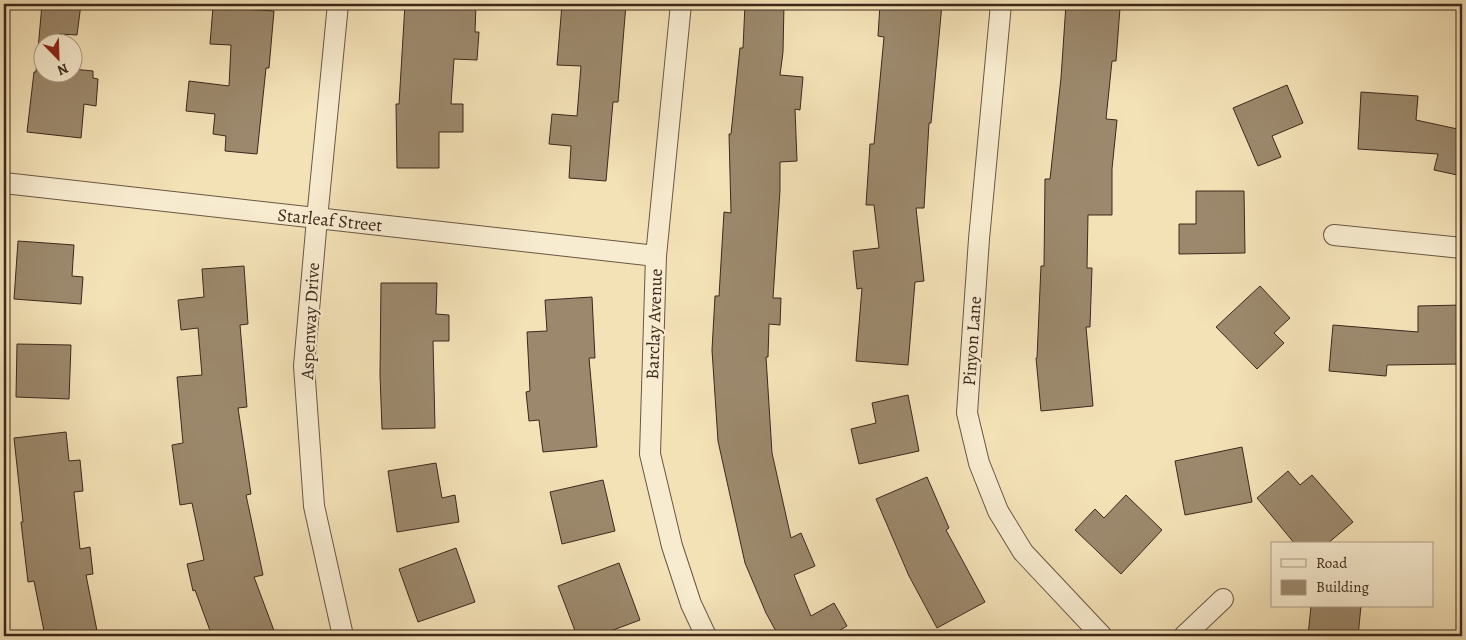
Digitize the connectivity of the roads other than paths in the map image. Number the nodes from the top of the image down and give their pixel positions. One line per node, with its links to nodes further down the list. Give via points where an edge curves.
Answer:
1 (338, 4): 5 (street, Aspenway Drive)
2 (681, 4): 8 (street, Barclay Avenue)
3 (1001, 4): 12 (street, Pinyon Lane, via 967,413 978,463 998,511 1023,552)
4 (4, 183): 5 (street, Starleaf Street)
5 (317, 219): 8 (street, Starleaf Street); 10 (street, Aspenway Drive, via 304,366 314,506)
6 (1334, 235): 7 (street)
7 (1462, 248)
8 (656, 256): 11 (street, Barclay Avenue, via 650,454 672,546 691,604)
9 (1224, 599): 13 (street)
10 (343, 636)
11 (706, 636)
12 (1102, 636)
13 (1184, 636)

